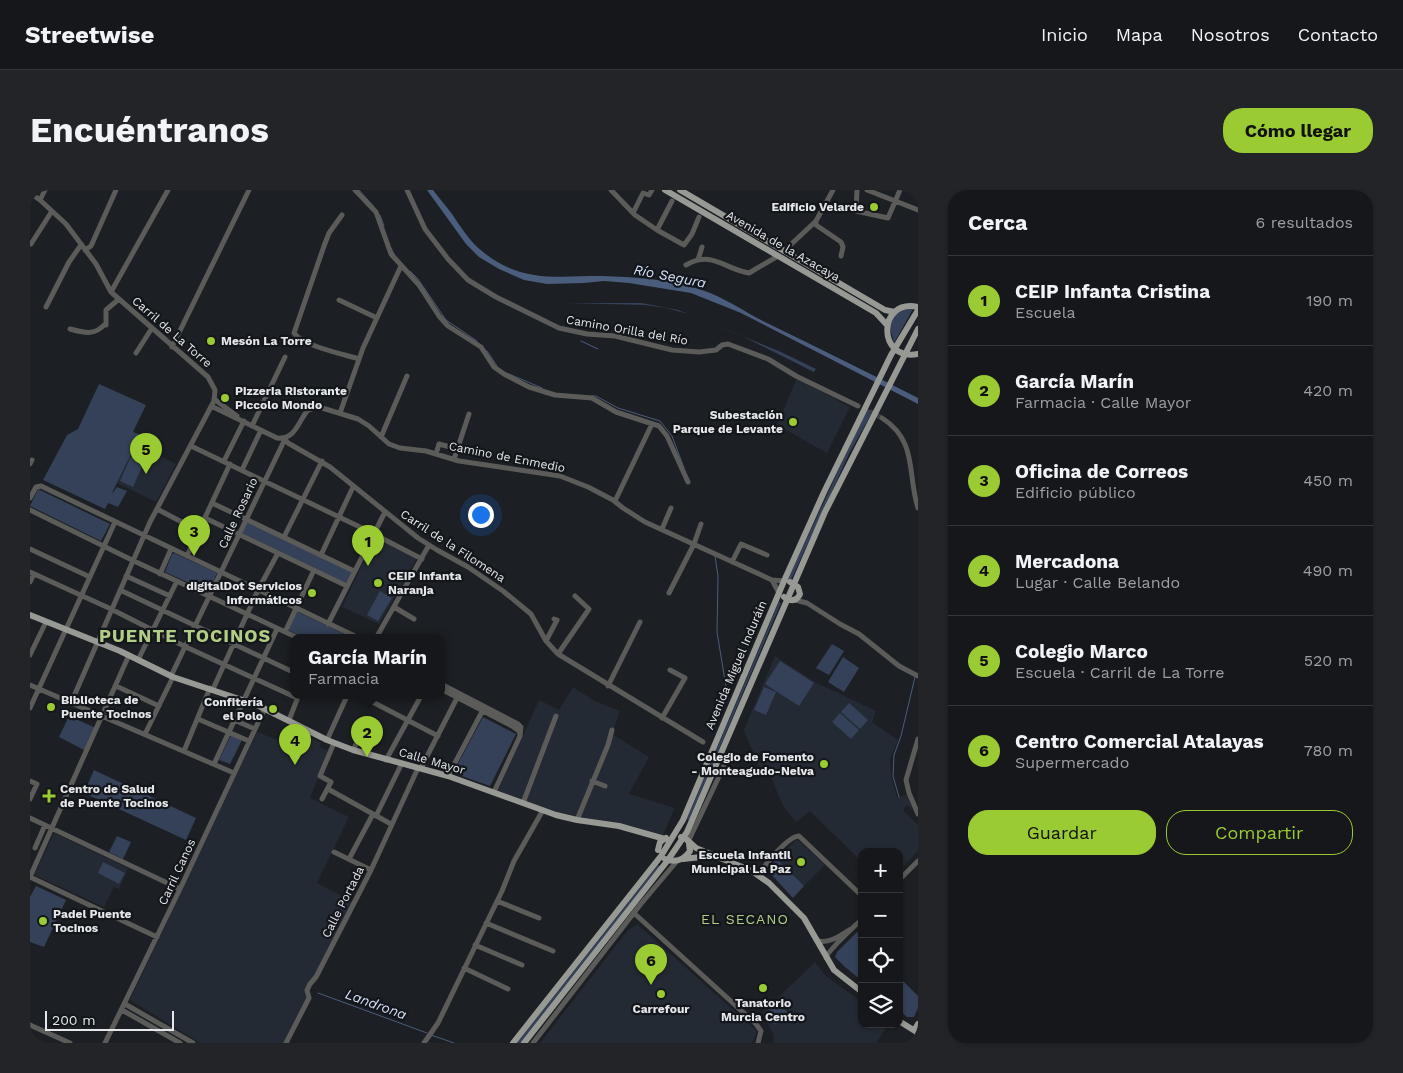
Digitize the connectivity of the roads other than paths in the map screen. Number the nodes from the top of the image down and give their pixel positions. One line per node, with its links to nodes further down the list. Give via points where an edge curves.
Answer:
1 (45, 190): 16 (street)
2 (116, 190): 29 (street, via 91,246)
3 (168, 190): 36 (street)
4 (249, 190): 47 (street)
5 (355, 190): 35 (street, via 376,212 386,244)
6 (406, 190): 57 (street, Camino Orilla del Río, via 425,230 468,280 559,328 615,336 672,350 699,352 716,350 728,344 768,359)
7 (611, 190): 21 (street)
8 (652, 190): 21 (street, via 649,195 643,193)
9 (665, 190): 31 (main road, Avenida de la Azacaya)
10 (680, 190): 30 (main road, Avenida de la Azacaya)
11 (833, 190): 24 (street)
12 (857, 190): 18 (street, via 856,211 888,218)
13 (868, 190): 18 (street)
14 (900, 190): 18 (street)
15 (30, 193): 16 (street, Carril de La Torre)
16 (40, 200): 20 (street, Carril de La Torre)
17 (672, 201): 25 (street)
18 (895, 201): 19 (street)
19 (918, 210)
20 (52, 211): 26 (street); 27 (street, Carril de La Torre)
21 (632, 212): 25 (street)
22 (342, 215): 53 (street, via 326,239 294,333 310,343)
23 (699, 217): 25 (street, via 684,245)
24 (816, 221): 30 (street); 32 (street, via 816,225 841,242)
25 (657, 230)
26 (31, 244)
27 (81, 245): 29 (street, Carril de La Torre); 39 (street)
28 (702, 247): 33 (street)
29 (85, 250): 36 (street, Carril de La Torre)
30 (784, 251): 41 (main road, Avenida de la Azacaya, via 885,310)
31 (778, 256): 33 (street, via 749,274 712,259); 43 (main road, Avenida de la Azacaya, via 876,313)
32 (841, 256)
33 (698, 260): 34 (street)
34 (686, 265)
35 (401, 266): 42 (street); 62 (street, via 420,285 448,326 481,347 504,374 529,387 555,395 592,398 616,412)
36 (111, 292): 37 (street, Carril de La Torre)
37 (119, 298): 44 (street, Carril de La Torre); 45 (street, via 106,310 106,324 98,331 90,334)
38 (339, 300): 42 (street)
39 (46, 307)
40 (918, 308): 41 (main road, via 905,306); 48 (main road, Avenida Miguel Induráin)
41 (895, 312): 43 (main road)
42 (377, 318): 53 (street)
43 (887, 325): 48 (main road, via 888,339)
44 (152, 328): 47 (street, Carril de La Torre); 49 (street)
45 (70, 329)
46 (918, 329): 50 (main road, Avenida Miguel Induráin)
47 (172, 347): 55 (street, Carril de La Torre, via 208,377 215,388)
48 (895, 348): 50 (main road); 118 (main road, Avenida Miguel Induráin)
49 (136, 353)
50 (905, 354): 51 (main road); 121 (main road, Avenida Miguel Induráin, via 836,487)
51 (918, 354)
52 (285, 357): 63 (street)
53 (359, 359): 58 (street)
54 (407, 376): 65 (street)
55 (214, 399): 56 (street); 61 (street)
56 (211, 406): 61 (street); 67 (street)
57 (858, 406)
58 (340, 413): 65 (street, Camino de Enmedio, via 363,422); 66 (street, Camino de Enmedio, via 311,408 295,431)
59 (469, 414): 68 (street)
60 (882, 418): 83 (street, via 892,425 909,452)
61 (244, 421): 63 (street); 71 (street)
62 (652, 424): 76 (street, via 659,426 667,436); 80 (street)
63 (252, 426): 64 (street)
64 (261, 430): 66 (street); 74 (street)
65 (381, 437): 69 (street, Camino de Enmedio, via 400,448)
66 (284, 439): 72 (street, Carril de la Filomena); 75 (street, Calle Rosario)
67 (191, 446): 71 (street); 84 (street)
68 (457, 449): 69 (street, via 439,444); 70 (street)
69 (436, 454): 70 (street, Camino de Enmedio)
70 (454, 459): 80 (street, Camino de Enmedio, via 560,476)
71 (224, 461): 73 (street)
72 (322, 461): 77 (street, Carril de la Filomena); 79 (street)
73 (230, 464): 74 (street); 81 (street)
74 (242, 470): 75 (street)
75 (264, 481): 79 (street); 89 (street, Calle Rosario)
76 (688, 482)
77 (353, 487): 86 (street, Carril de la Filomena); 87 (street)
78 (30, 496): 90 (street, via 36,487 41,486)
79 (303, 499): 87 (street); 97 (street)
80 (615, 501): 92 (street, Camino de Enmedio, via 645,522)
81 (212, 503): 88 (street); 89 (street)
82 (671, 508): 92 (street)
83 (918, 508)
84 (157, 509): 93 (street); 96 (street)
85 (30, 510): 100 (street)
86 (385, 512): 95 (street); 99 (street, Carril de la Filomena)
87 (339, 516): 95 (street); 104 (street)
88 (205, 518): 93 (street); 94 (street)
89 (246, 519): 94 (street, Calle Rosario); 97 (street)
90 (115, 522): 96 (street); 100 (street)
91 (701, 524): 98 (street)
92 (662, 529): 98 (street, Camino de Enmedio)
93 (199, 531): 106 (street)
94 (239, 534): 103 (street); 113 (street, Calle Rosario)
95 (373, 534): 107 (street); 111 (street)
96 (144, 536): 102 (street); 108 (street)
97 (284, 537): 104 (street)
98 (694, 544): 109 (street, Camino de Enmedio); 125 (street)
99 (429, 545): 107 (street); 154 (street, Carril de la Filomena, via 488,580 531,614)
100 (104, 546): 108 (street); 116 (street)
101 (30, 548): 116 (street)
102 (171, 549): 106 (street); 114 (street)
103 (278, 553): 110 (street); 124 (street)
104 (321, 555): 111 (street)
105 (767, 555): 109 (street, via 741,544)
106 (187, 556): 113 (street)
107 (422, 559): 135 (street)
108 (134, 561): 114 (street); 115 (street)
109 (732, 562): 117 (street, Camino de Enmedio)
110 (314, 570): 122 (street); 137 (street)
111 (354, 571): 122 (street)
112 (32, 573): 119 (street); 128 (street)
113 (221, 573): 124 (street); 131 (street, Calle Rosario)
114 (160, 574): 120 (street)
115 (126, 576): 123 (street); 129 (street)
116 (90, 577): 128 (street)
117 (772, 580): 118 (street, Camino de Enmedio); 126 (street)
118 (784, 581): 121 (main road); 126 (main road, Avenida Miguel Induráin)
119 (30, 582)
120 (177, 582): 129 (street); 131 (street)
121 (793, 583): 127 (main road); 132 (main road, Avenida Miguel Induráin)
122 (347, 586): 145 (street)
123 (120, 590): 136 (street); 138 (street)
124 (258, 590): 137 (street); 139 (street)
125 (669, 593)
126 (779, 593): 132 (main road); 233 (main road, Avenida Miguel Induráin)
127 (800, 594): 133 (main road); 134 (street)
128 (81, 596): 136 (street); 148 (street)
129 (170, 596): 138 (street)
130 (575, 596): 159 (street, via 589,608)
131 (210, 597): 139 (street); 146 (street, Calle Rosario)
132 (786, 599): 133 (main road); 235 (main road, Avenida Miguel Induráin)
133 (795, 600): 134 (street)
134 (807, 603): 168 (street, via 859,634 899,666)
135 (394, 608): 141 (street); 153 (street)
136 (111, 609): 149 (street); 155 (street)
137 (296, 609): 145 (street); 150 (street)
138 (163, 610): 146 (street); 149 (street)
139 (247, 614): 147 (street); 156 (street)
140 (30, 615): 143 (main road, Calle Mayor)
141 (414, 619)
142 (554, 619): 154 (street, via 557,620)
143 (46, 622): 148 (main road, Calle Mayor); 158 (street)
144 (640, 622): 172 (street)
145 (328, 624): 152 (street)
146 (196, 626): 156 (street); 157 (street, Calle Rosario)
147 (277, 629): 150 (street); 162 (street)
148 (66, 630): 155 (main road, Calle Mayor); 174 (street)
149 (153, 630): 157 (street); 163 (street)
150 (286, 632): 151 (street)
151 (290, 634)
152 (350, 634)
153 (378, 634)
154 (546, 641): 159 (street, Carril de la Filomena)
155 (98, 642): 160 (main road, Calle Mayor); 184 (street)
156 (233, 643): 162 (street); 164 (street)
157 (186, 647): 164 (street); 167 (street, Calle Rosario)
158 (32, 648): 161 (street)
159 (558, 654): 172 (street, Carril de la Filomena)
160 (129, 655): 163 (main road, Calle Mayor); 171 (street)
161 (30, 656)
162 (263, 658): 166 (street); 169 (street)
163 (138, 660): 167 (main road, Calle Mayor)
164 (224, 664): 169 (street); 175 (street)
165 (670, 670): 191 (street, via 686,678)
166 (290, 671)
167 (172, 676): 175 (main road, Calle Mayor); 185 (street, Calle Rosario)
168 (918, 676)
169 (254, 678): 177 (street); 183 (street)
170 (30, 685): 174 (street)
171 (116, 686): 185 (street); 189 (street)
172 (608, 686): 191 (street, Carril de la Filomena)
173 (445, 687): 178 (street)
174 (39, 689): 184 (street); 186 (street)
175 (211, 689): 183 (main road, Calle Mayor); 192 (street)
176 (445, 691): 178 (street)
177 (290, 694)
178 (458, 696): 188 (street); 201 (street, Calle Portada)
179 (297, 699): 194 (street)
180 (345, 699): 203 (street)
181 (367, 699): 195 (street)
182 (420, 699): 195 (street)
183 (244, 700): 187 (main road, Calle Mayor); 193 (street)
184 (71, 703): 189 (street)
185 (159, 706): 200 (street, Calle Rosario)
186 (30, 708)
187 (265, 708): 194 (main road, Calle Mayor); 197 (street, Carril Canos)
188 (483, 708): 215 (street); 220 (street, via 521,727 520,736)
189 (103, 716): 200 (street); 231 (street)
190 (556, 716): 223 (street)
191 (662, 718): 205 (street, Carril de la Filomena)
192 (198, 719): 199 (street); 208 (street)
193 (234, 720): 197 (street); 199 (street)
194 (289, 720): 203 (main road, Calle Mayor)
195 (409, 720): 201 (street); 209 (street)
196 (367, 724): 207 (street)
197 (255, 730): 204 (street, Carril Canos)
198 (612, 730): 217 (street)
199 (229, 733): 204 (street); 211 (street)
200 (145, 734): 208 (street)
201 (438, 736): 213 (street, Calle Portada)
202 (918, 739): 225 (street, via 906,780)
203 (327, 740): 206 (main road, Calle Mayor)
204 (249, 741): 214 (street, Carril Canos)
205 (703, 742)
206 (334, 743): 207 (main road, Calle Mayor); 219 (street, via 320,776 331,782)
207 (353, 750): 209 (main road, Calle Mayor)
208 (184, 751): 211 (street)
209 (386, 760): 210 (main road, Calle Mayor)
210 (402, 763): 213 (main road, Calle Mayor); 226 (street)
211 (214, 764): 214 (street)
212 (724, 766): 235 (street)
213 (420, 768): 215 (main road, Calle Mayor); 229 (street, Calle Portada)
214 (234, 773): 249 (street, Carril Canos)
215 (448, 776): 220 (main road, Calle Mayor)
216 (30, 781): 221 (street, via 37,784)
217 (592, 781): 218 (street); 228 (street)
218 (604, 786)
219 (328, 789): 222 (street); 226 (street)
220 (494, 792): 223 (main road, Calle Mayor)
221 (30, 799)
222 (322, 799)
223 (523, 803): 224 (main road, Calle Mayor)
224 (543, 810): 228 (main road, Calle Mayor); 251 (street, via 514,861)
225 (918, 814)
226 (375, 815): 229 (street); 241 (street)
227 (30, 818): 230 (street)
228 (577, 820): 232 (main road, Calle Mayor)
229 (391, 824): 245 (street, Calle Portada)
230 (45, 825): 231 (street); 236 (street)
231 (52, 828): 237 (street); 249 (street)
232 (639, 832): 234 (main road, Calle Mayor); 239 (main road, Calle Mayor)
233 (674, 836): 234 (main road); 235 (main road); 239 (main road, Avenida Miguel Induráin)
234 (665, 838): 239 (main road, via 659,844)
235 (687, 841): 240 (main road); 242 (main road, Avenida Miguel Induráin); 243 (main road, via 690,851)
236 (33, 847): 237 (street)
237 (42, 852): 248 (street)
238 (334, 852): 241 (street)
239 (659, 853): 242 (main road, Calle Mayor); 276 (main road, Avenida Miguel Induráin)
240 (713, 856): 243 (main road); 246 (main road)
241 (349, 859): 245 (street)
242 (668, 860): 243 (main road); 277 (main road, Avenida Miguel Induráin)
243 (679, 860): 252 (street)
244 (918, 861): 247 (street)
245 (371, 870): 274 (street, Calle Portada, via 307,990 309,998)
246 (758, 875): 250 (street, via 790,839 799,836); 257 (main road, via 800,913)
247 (903, 876)
248 (30, 877): 256 (street)
249 (180, 889): 256 (street, Carril Canos)
250 (859, 893)
251 (497, 901): 253 (street); 254 (street)
252 (635, 914): 278 (street); 279 (street, via 756,1024 761,1031)
253 (539, 918)
254 (486, 923): 258 (street); 259 (street)
255 (856, 925): 257 (street, via 827,941); 260 (street)
256 (157, 938): 265 (street, Carril Canos)
257 (816, 939): 260 (main road)
258 (475, 945): 261 (street); 262 (street)
259 (553, 951)
260 (826, 958): 264 (main road, via 837,974)
261 (522, 965)
262 (464, 968): 263 (street); 275 (street, via 438,1023)
263 (508, 989)
264 (858, 989)
265 (125, 1004): 266 (street, Carril Canos); 273 (street)
266 (122, 1010): 271 (street, Carril Canos); 272 (street)
267 (903, 1024): 269 (main road)
268 (30, 1025): 270 (street)
269 (917, 1029)
270 (70, 1043)
271 (105, 1043)
272 (180, 1043)
273 (193, 1043)
274 (286, 1043)
275 (424, 1043)
276 (513, 1043)
277 (524, 1043)
278 (532, 1043)
279 (758, 1043)

